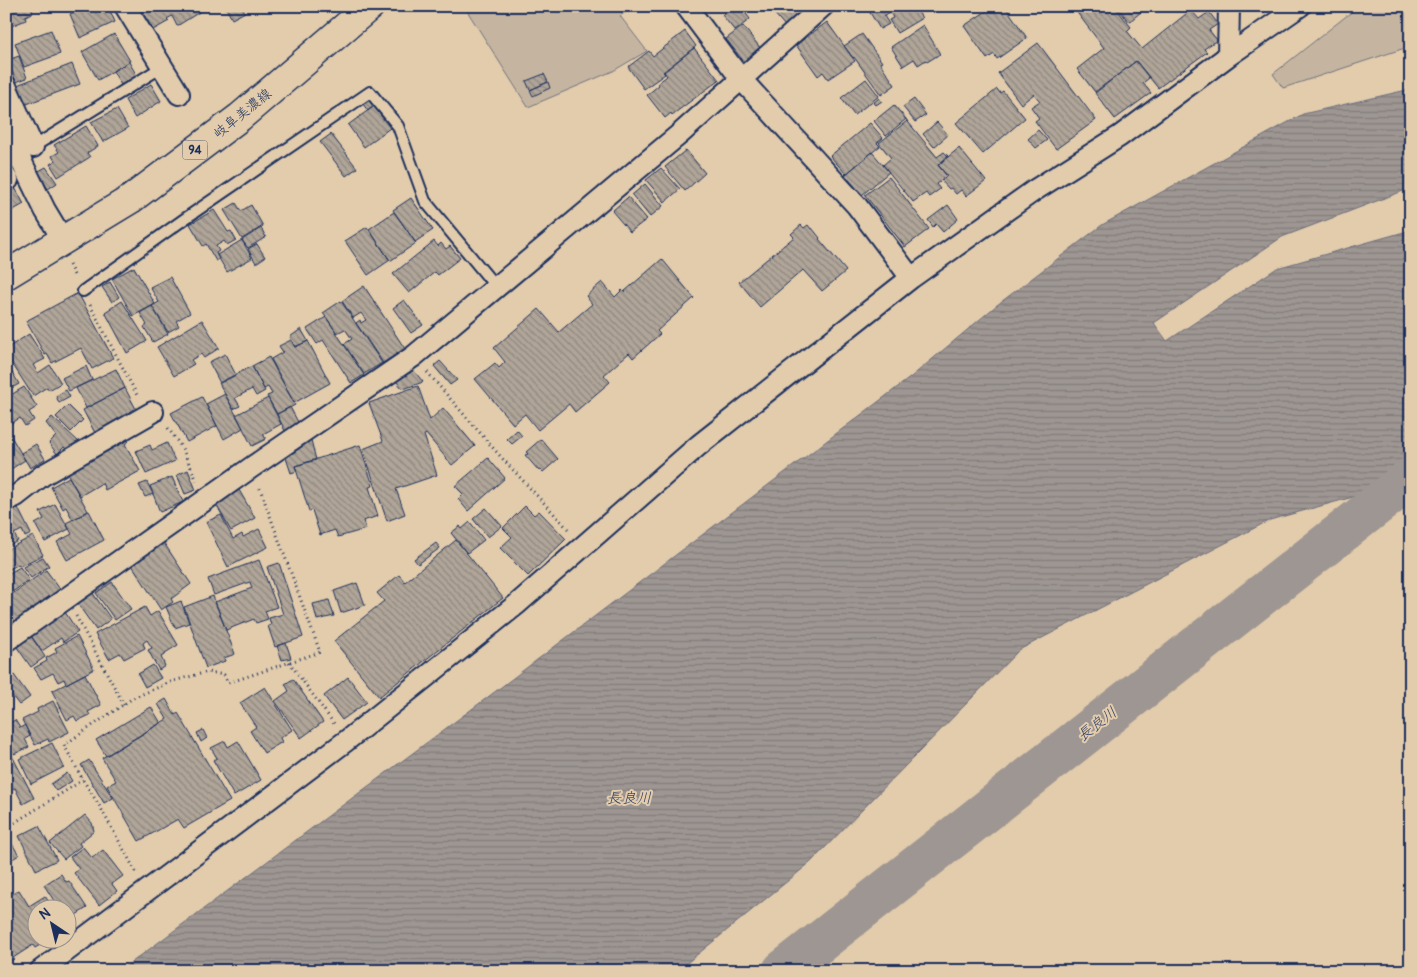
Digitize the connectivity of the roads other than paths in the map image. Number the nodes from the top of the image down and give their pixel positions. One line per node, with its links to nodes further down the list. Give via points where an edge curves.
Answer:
1 (125, 6): 8 (street)
2 (370, 6): 16 (main road, 岐阜美濃線 / 94, via 240,117 131,199)
3 (686, 6): 9 (street)
4 (823, 6): 9 (street)
5 (1229, 6): 7 (street)
6 (1300, 6): 7 (street)
7 (1228, 56): 18 (street, via 1120,136 1035,190)
8 (162, 68): 11 (street); 13 (lane)
9 (742, 79): 18 (street, via 857,206); 19 (street)
10 (6, 86): 13 (street)
11 (178, 94)
12 (6, 130): 16 (street)
13 (34, 147)
14 (6, 177): 15 (street)
15 (6, 181)
16 (63, 240): 17 (main road, 岐阜美濃線 / 94)
17 (6, 275)
18 (912, 278): 24 (street, via 699,445 516,605 346,740)
19 (496, 287): 20 (lane, via 425,202 398,126 370,92); 23 (street, via 414,356)
20 (82, 291)
21 (153, 412): 22 (street, via 43,475)
22 (6, 501)
23 (6, 641)
24 (40, 971)

